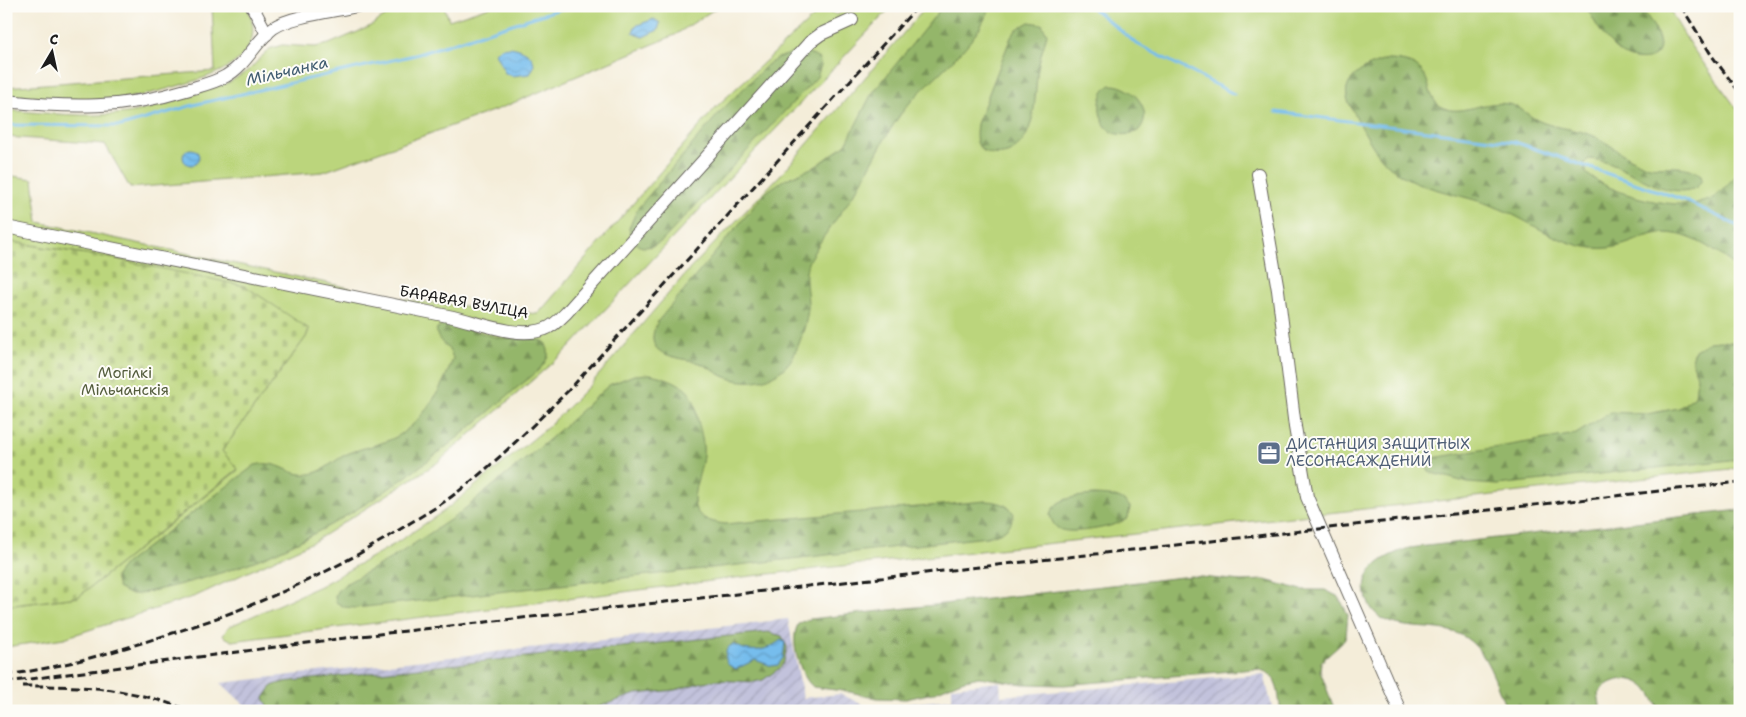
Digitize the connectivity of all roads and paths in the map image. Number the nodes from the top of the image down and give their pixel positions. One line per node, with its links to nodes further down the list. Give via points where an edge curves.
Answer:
1 (252, 6): 4 (street)
2 (358, 6): 4 (street, via 289,21)
3 (852, 20): 7 (street, БАРАВАЯ ВУЛІЦА, via 810,42 567,312 546,329 533,332 511,330)
4 (267, 34): 5 (street, via 231,73 209,84 175,94 112,106 80,107)
5 (6, 101)
6 (1258, 174): 8 (street, via 1278,290 1294,427 1306,497)
7 (6, 227)
8 (1400, 711)

